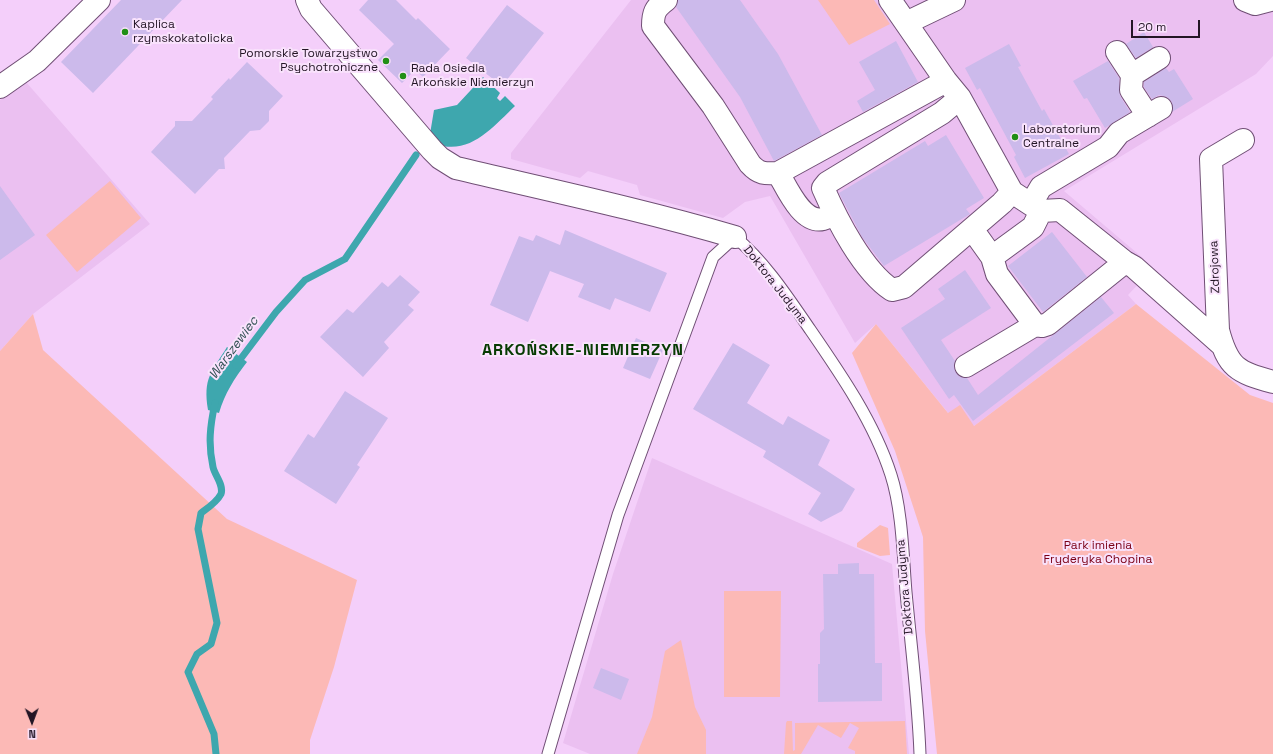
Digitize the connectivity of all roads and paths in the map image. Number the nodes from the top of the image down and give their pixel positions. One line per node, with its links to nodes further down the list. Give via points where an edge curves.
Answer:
1 (99, 0): 13 (street, via 37,61)
2 (307, 0): 21 (street, Doktora Judyma, via 311,9 440,158 456,168 604,202)
3 (666, 0): 16 (street, via 656,7 653,26 713,106 757,172)
4 (890, 0): 8 (street)
5 (954, 0): 8 (street)
6 (1245, 0): 7 (street, via 1255,4)
7 (1271, 0)
8 (906, 23): 12 (street)
9 (1117, 52): 11 (street)
10 (1159, 58): 11 (street)
11 (1132, 75): 18 (street, via 1131,90 1155,112 1119,133 1108,147 1041,186)
12 (946, 81): 14 (street); 16 (street)
13 (0, 87)
14 (960, 98): 17 (street); 19 (street, via 942,113 827,183 823,188)
15 (1243, 140): 25 (street, Zdrojowa, via 1211,159 1218,330)
16 (778, 173): 19 (street, via 800,210 810,217 822,220)
17 (1012, 192): 18 (street); 20 (street)
18 (1036, 207): 22 (street, via 1033,227); 23 (street, via 1060,210)
19 (835, 214): 20 (street, via 870,269 892,290 904,287)
20 (972, 229): 22 (street)
21 (735, 237): 28 (lane, via 713,257 618,515); 29 (lane, Doktora Judyma, via 747,247 793,304 850,391 885,458 896,497 918,708)
22 (992, 257): 24 (street, via 997,274)
23 (1125, 262): 24 (street, via 1048,324); 25 (street, via 1134,267)
24 (1035, 325): 26 (street)
25 (1222, 346): 27 (street, Zdrojowa, via 1238,368 1249,375)
26 (966, 366)
27 (1273, 382)
28 (548, 754)
29 (920, 754)

